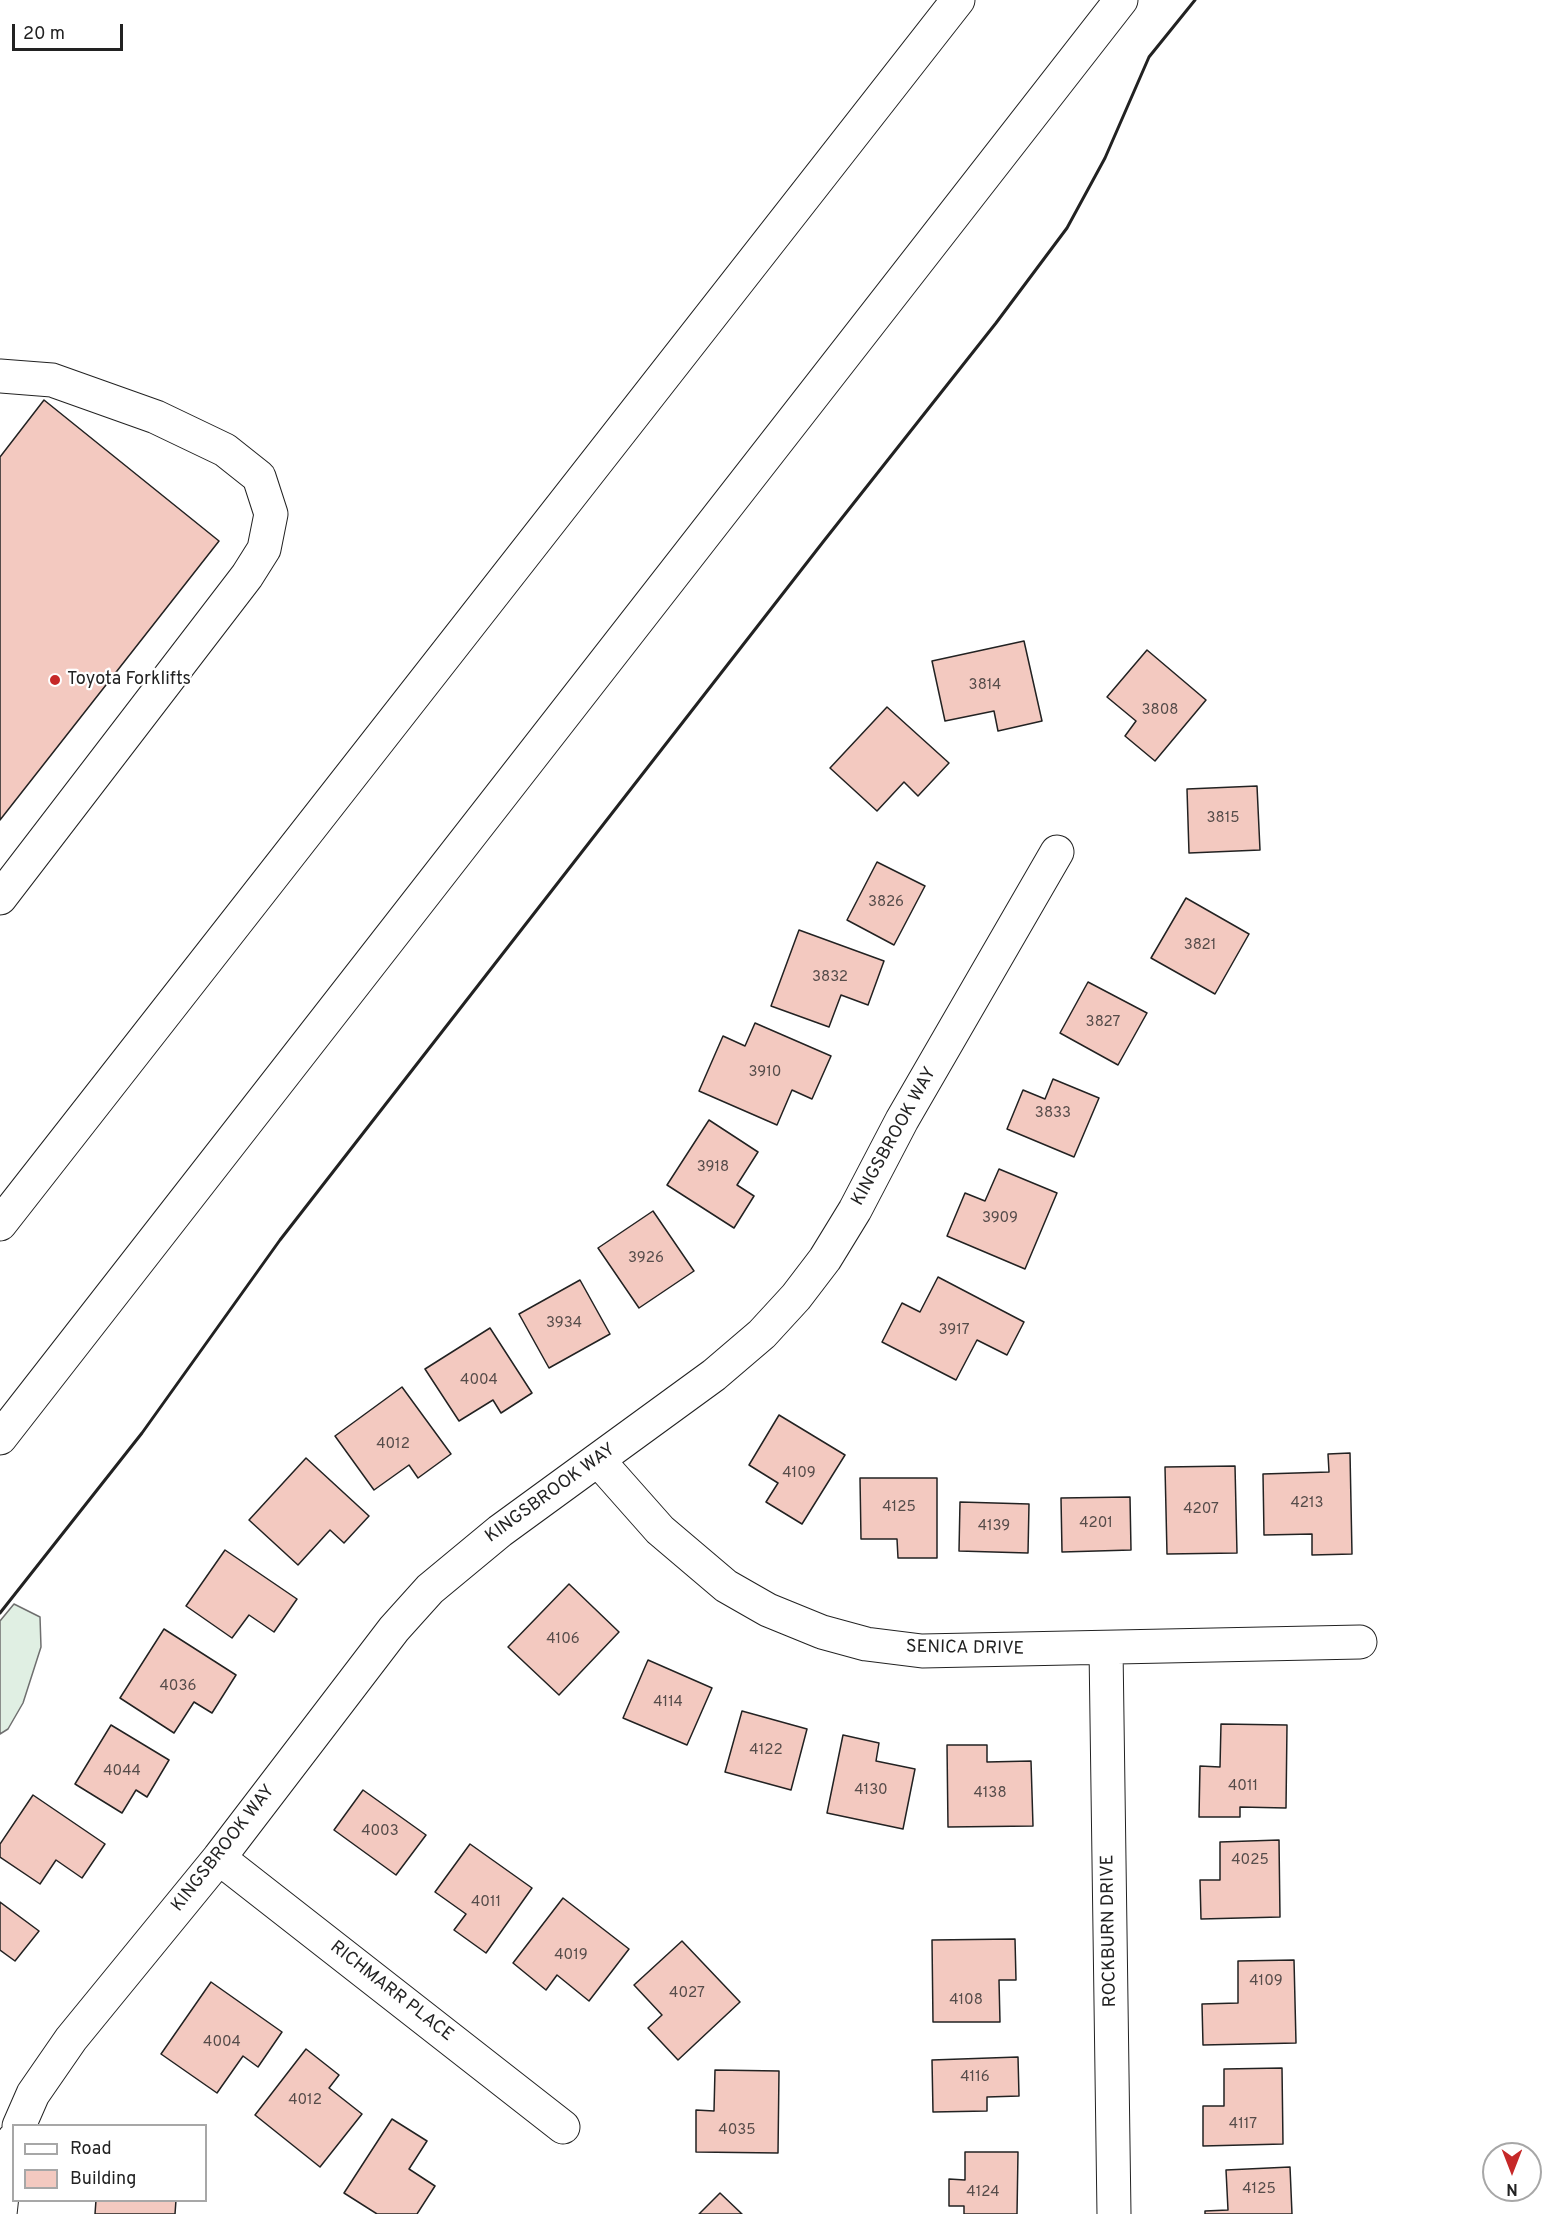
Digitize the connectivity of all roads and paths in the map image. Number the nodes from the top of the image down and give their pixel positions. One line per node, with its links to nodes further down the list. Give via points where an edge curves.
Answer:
1 (958, 0): 6 (main road)
2 (1121, 0): 7 (main road)
3 (0, 376): 5 (main road, via 52,380 156,417 225,450 259,477 271,514 264,549 247,576)
4 (1058, 852): 8 (main road, KINGSBROOK WAY, via 825,1259 762,1334 714,1375)
5 (0, 898)
6 (0, 1224)
7 (0, 1438)
8 (598, 1460): 10 (main road, SENICA DRIVE, via 660,1530 726,1586 768,1610 822,1632 866,1644 922,1651); 11 (main road, KINGSBROOK WAY, via 500,1531 430,1589 394,1629)
9 (1360, 1642): 10 (main road, SENICA DRIVE)
10 (1106, 1648): 16 (main road, ROCKBURN DRIVE)
11 (219, 1858): 12 (main road, KINGSBROOK WAY, via 71,2039 33,2094); 13 (main road, RICHMARR PLACE)
12 (20, 2124)
13 (563, 2127)
14 (12, 2145): 15 (main road, via 4,2168)
15 (0, 2214)
16 (1114, 2214)

